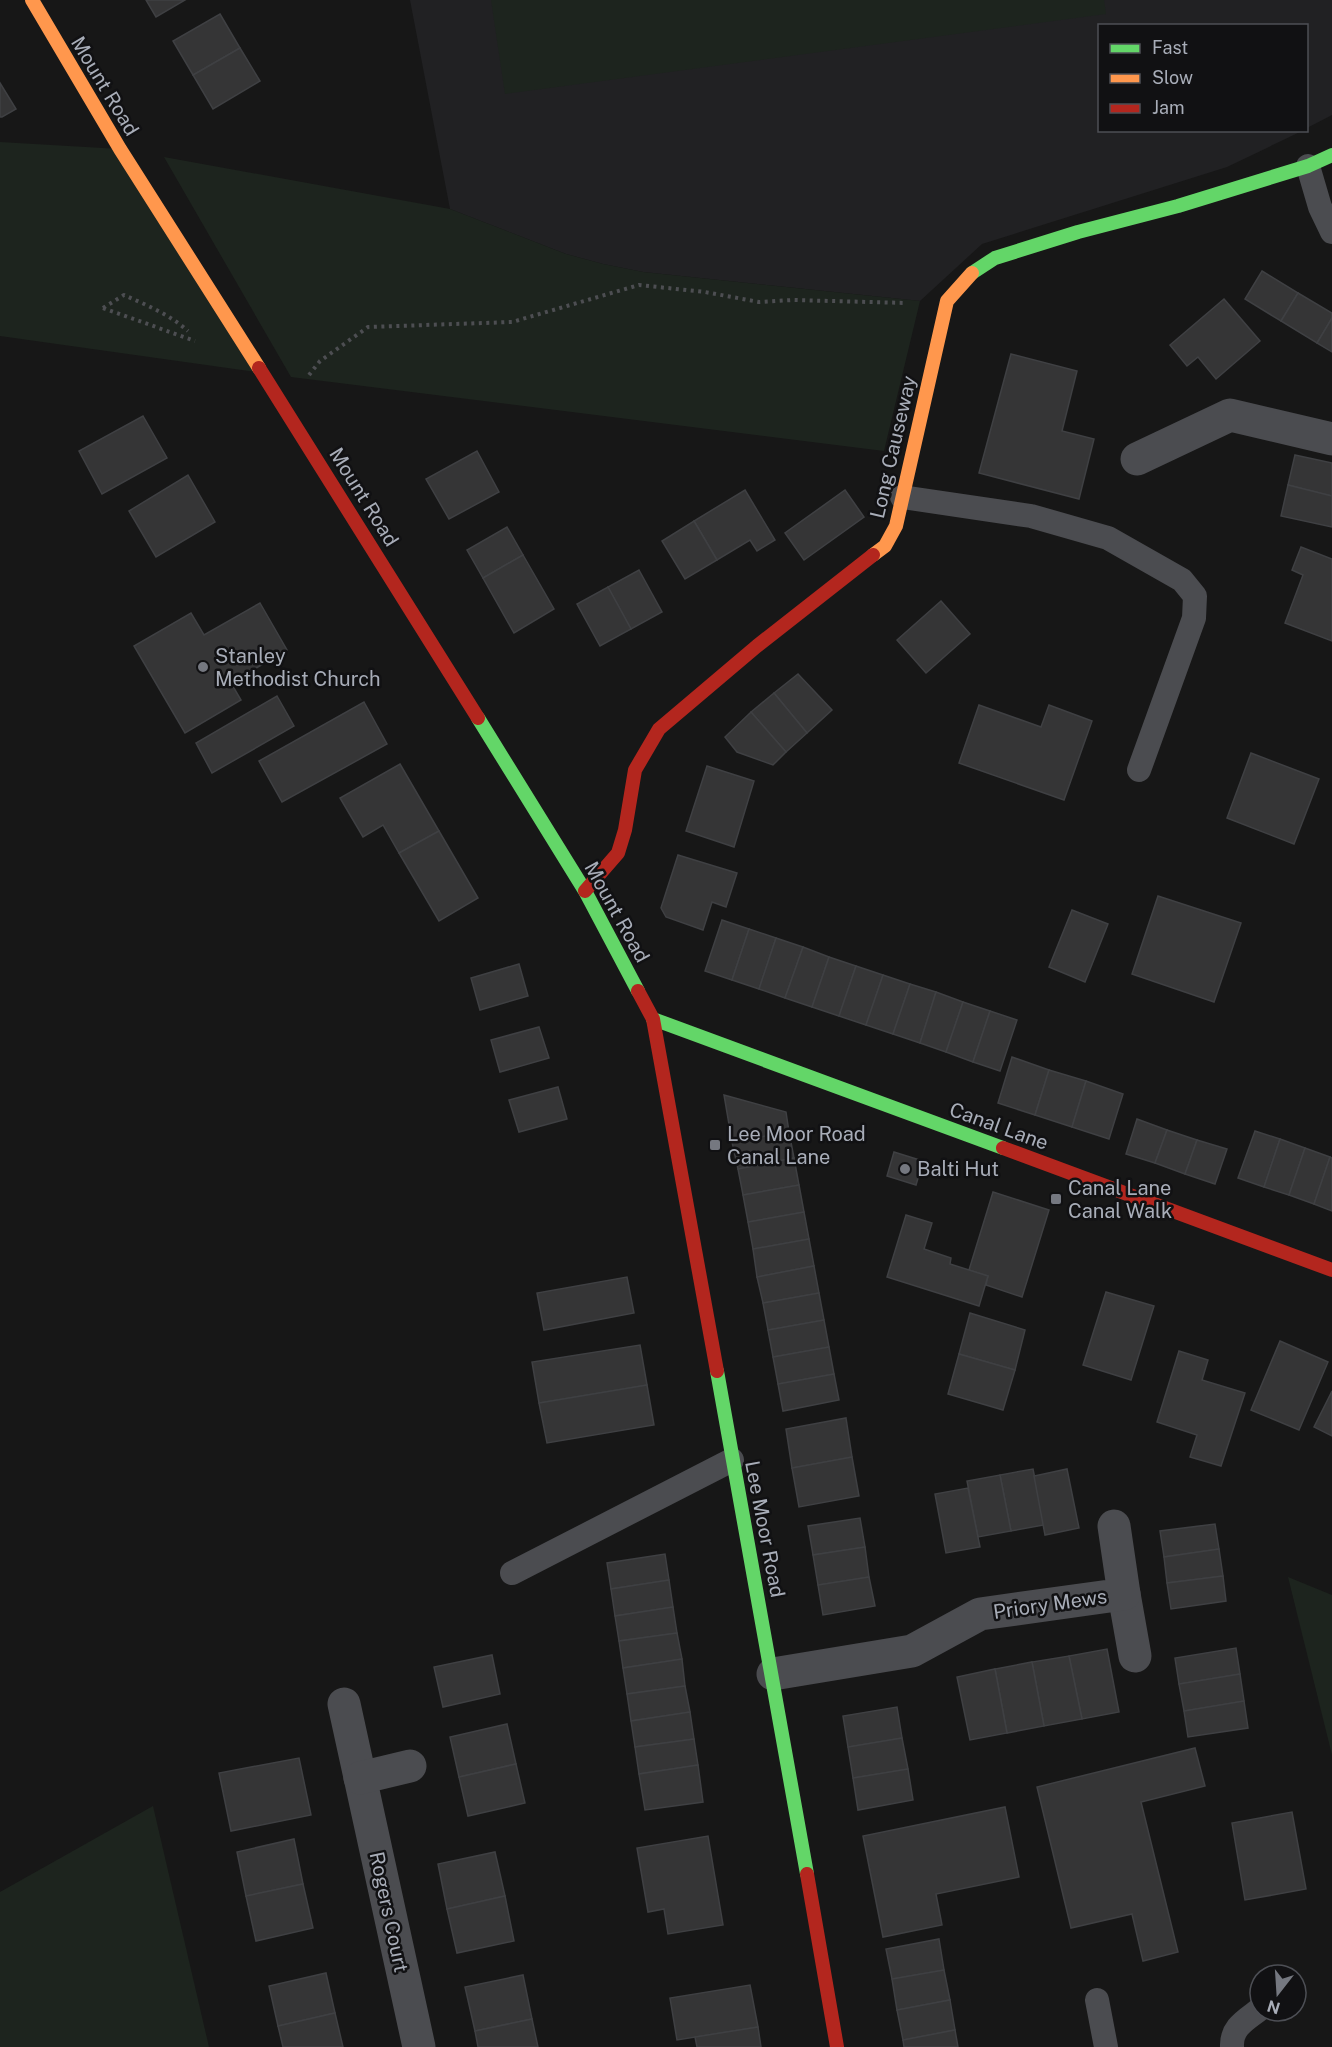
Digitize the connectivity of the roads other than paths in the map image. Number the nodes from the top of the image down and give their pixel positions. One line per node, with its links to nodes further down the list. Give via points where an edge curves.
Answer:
1 (32, 0): 9 (street, Mount Road, via 120,149 289,413)
2 (1332, 155): 3 (street, Long Causeway)
3 (1308, 166): 4 (lane); 7 (street, Long Causeway, via 995,258 968,275 947,301)
4 (1332, 232)
5 (1332, 439): 6 (street, via 1230,415)
6 (1137, 459)
7 (902, 497): 8 (lane, via 1031,516 1108,538 1182,580 1195,596 1194,618); 9 (street, Long Causeway, via 896,526 885,546 659,729 635,770 618,853)
8 (1139, 770)
9 (585, 891): 10 (street, Mount Road)
10 (653, 1019): 11 (street, Canal Lane); 12 (street, Lee Moor Road)
11 (1332, 1270)
12 (732, 1460): 14 (lane); 17 (street, Lee Moor Road)
13 (1114, 1526): 15 (street, Priory Mews)
14 (512, 1573)
15 (1124, 1594): 16 (street, Priory Mews); 17 (street, Priory Mews, via 980,1614 912,1651)
16 (1135, 1656)
17 (772, 1674): 24 (street, Lee Moor Road)
18 (344, 1704): 20 (street, Rogers Court)
19 (410, 1766): 20 (street)
20 (360, 1778): 23 (street, Rogers Court)
21 (1097, 2000): 25 (lane)
22 (1248, 2018): 26 (lane, via 1237,2026)
23 (418, 2047)
24 (837, 2047)
25 (1106, 2047)
26 (1232, 2047)

